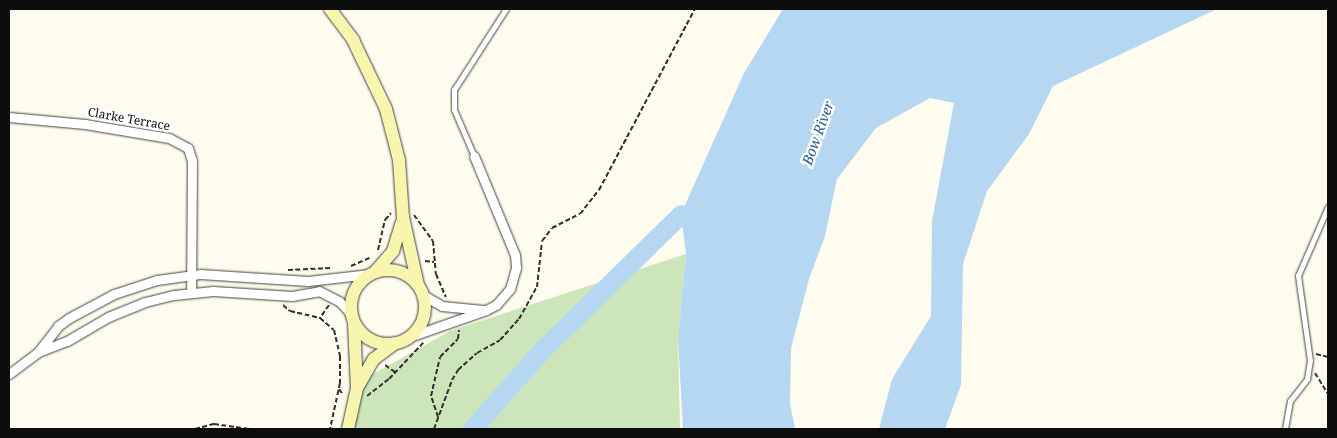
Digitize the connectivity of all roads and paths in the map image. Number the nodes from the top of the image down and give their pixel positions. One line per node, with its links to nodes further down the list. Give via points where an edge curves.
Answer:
1 (330, 9): 6 (main road, via 353,40 382,97 397,152)
2 (506, 9): 5 (lane, via 454,90 454,110)
3 (695, 9): 39 (path, via 598,190 580,214 552,228 542,241 537,287 520,319 500,340 477,353 458,370)
4 (9, 117): 16 (street, Clarke Terrace, via 85,124 182,143 188,148 192,161)
5 (474, 156): 21 (street, via 516,262 510,289 496,305)
6 (402, 200): 8 (main road); 11 (path, via 431,238)
7 (1328, 207): 30 (lane, via 1298,276)
8 (403, 217): 14 (main road, via 393,251); 17 (main road)
9 (385, 220): 12 (path, via 382,240 375,255 360,264)
10 (419, 258): 11 (path)
11 (434, 262): 19 (path, via 438,282 446,295)
12 (347, 266)
13 (291, 268): 15 (path, via 333,268)
14 (373, 273): 16 (street, via 308,281 234,274); 17 (main road, via 399,272); 24 (main road, via 354,292)
15 (334, 274)
16 (191, 275): 18 (street, Clarke Terrace); 29 (street, via 143,284 101,300 58,326)
17 (420, 290): 21 (street, via 442,306); 26 (main road, via 423,318)
18 (191, 293): 24 (street, via 292,296 319,292 339,301); 29 (street, via 162,297 123,310 67,341)
19 (444, 301)
20 (331, 302): 23 (path)
21 (486, 310): 26 (street)
22 (290, 311): 23 (path)
23 (320, 318): 42 (path, via 334,330 340,346 340,383)
24 (353, 318): 28 (main road, via 370,340); 36 (main road)
25 (452, 331): 39 (path, via 459,329 460,336 440,357 431,396)
26 (409, 337): 28 (main road)
27 (423, 342): 34 (path)
28 (395, 343): 36 (main road, via 374,359)
29 (38, 352): 35 (street)
30 (1308, 352): 31 (path); 33 (lane)
31 (1328, 357)
32 (380, 362): 34 (path)
33 (1309, 365): 37 (path); 45 (lane, via 1307,379 1290,401)
34 (395, 372): 38 (path)
35 (9, 374)
36 (357, 388): 38 (main road)
37 (1328, 394)
38 (353, 408): 43 (main road)
39 (438, 417): 44 (path)
40 (195, 429): 41 (path, via 220,424)
41 (250, 429)
42 (330, 429)
43 (348, 429)
44 (434, 429)
45 (1284, 429)

